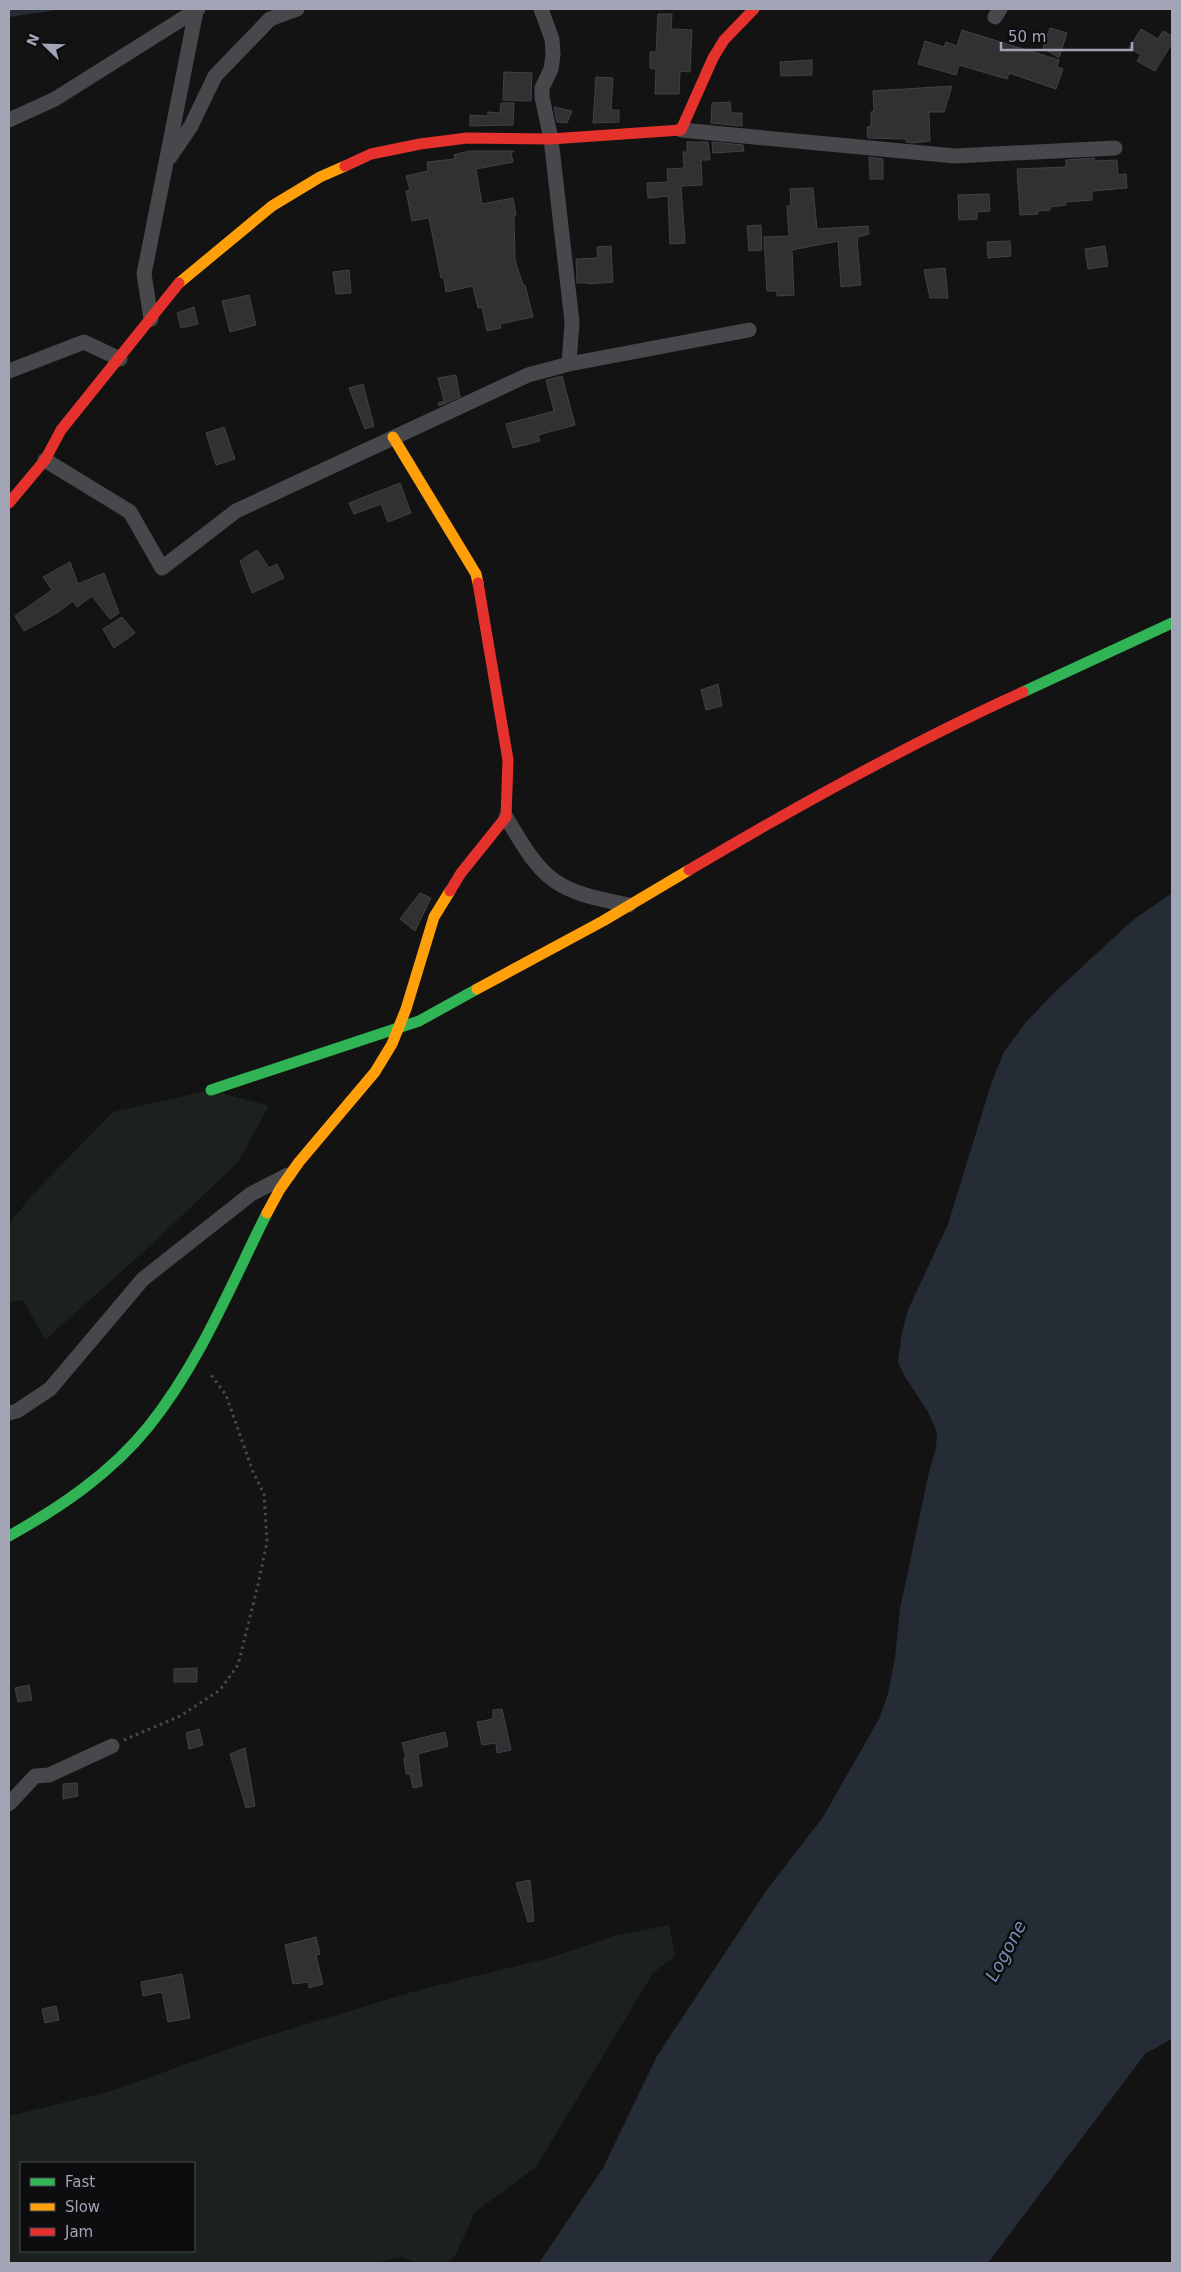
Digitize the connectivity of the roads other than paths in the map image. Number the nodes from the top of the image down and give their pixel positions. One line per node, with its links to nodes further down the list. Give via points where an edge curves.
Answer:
1 (297, 9): 9 (street, via 270,18 215,76 191,126)
2 (541, 9): 7 (street, via 552,39 551,69 542,88)
3 (754, 9): 6 (street, via 724,40)
4 (197, 10): 5 (street, via 55,100); 9 (street)
5 (9, 120)
6 (681, 130): 7 (street); 8 (street, via 955,156)
7 (551, 139): 10 (street, via 466,138 371,154 320,177 272,206 179,283); 13 (street, via 572,322)
8 (1115, 148)
9 (166, 165): 10 (street, via 144,274)
10 (151, 318): 12 (street)
11 (749, 330): 13 (street)
12 (120, 359): 14 (street, via 84,342); 16 (street, via 61,430)
13 (569, 364): 15 (street, via 528,375)
14 (9, 371)
15 (393, 437): 16 (street, via 236,510 162,568 130,512); 19 (street, via 476,574 508,760)
16 (45, 460): 17 (street)
17 (9, 502)
18 (1172, 623): 20 (street, via 967,717 750,834)
19 (506, 817): 20 (street, via 528,855 552,880 584,896); 21 (street, via 461,873 434,917)
20 (629, 905): 21 (street, via 419,1021)
21 (398, 1029): 22 (street); 23 (street, via 375,1072)
22 (211, 1090)
23 (290, 1173): 24 (street, via 251,1194 143,1279 50,1389); 25 (street, via 270,1206 184,1378 160,1414 99,1478 64,1504)
24 (9, 1413)
25 (9, 1536)
26 (112, 1746): 27 (street, via 49,1775 35,1776)
27 (9, 1804)

